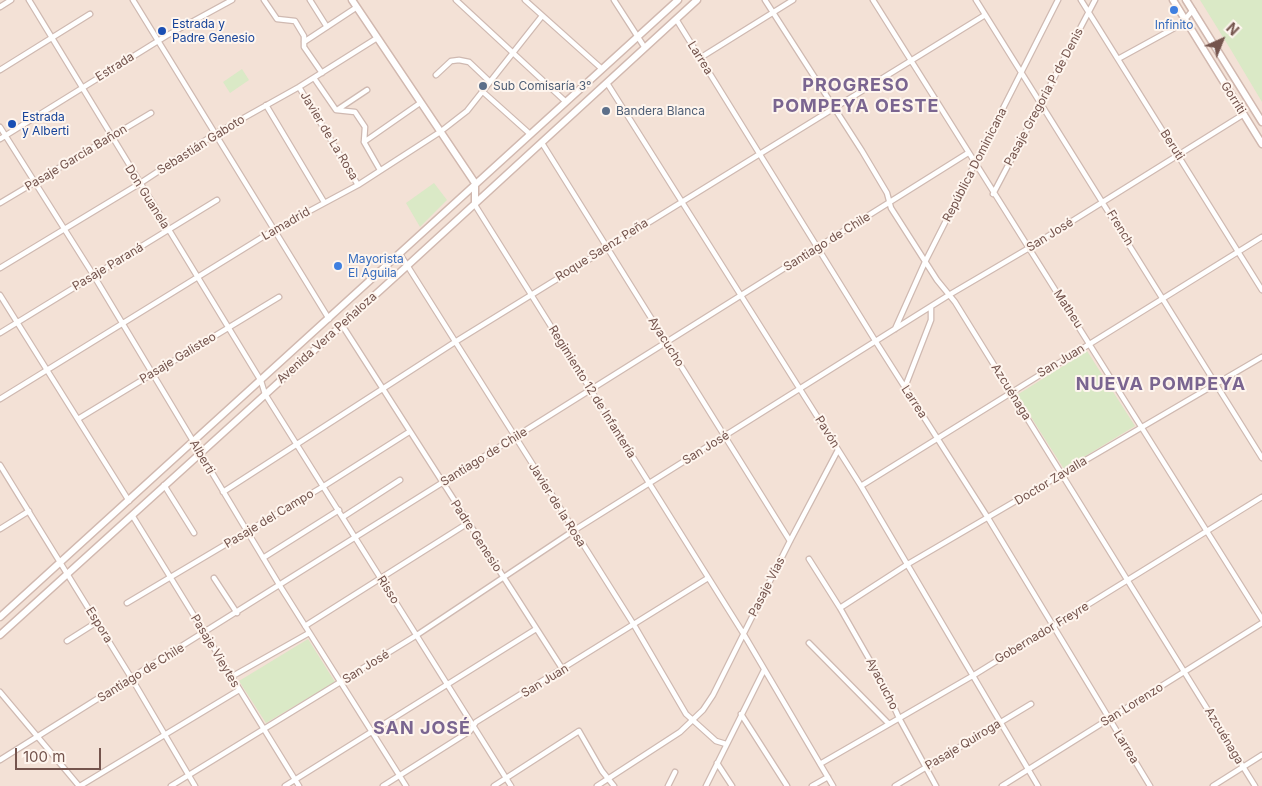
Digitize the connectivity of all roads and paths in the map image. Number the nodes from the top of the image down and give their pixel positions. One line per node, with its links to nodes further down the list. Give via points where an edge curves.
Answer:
1 (11, 0): 22 (street)
2 (29, 0): 34 (street, Don Guanela)
3 (133, 0): 36 (street)
4 (232, 0): 36 (street, Estrada)
5 (264, 0): 37 (street, via 277,19 295,21)
6 (310, 0): 32 (street)
7 (352, 0): 23 (main road)
8 (456, 0): 39 (street)
9 (525, 0): 29 (street)
10 (614, 0): 33 (street)
11 (678, 0): 33 (main road, Avenida Vera Peñaloza)
12 (697, 0): 30 (main road, Avenida Vera Peñaloza)
13 (765, 0): 25 (street, Azcuénaga)
14 (793, 0): 25 (street)
15 (873, 0): 42 (street, Matheu)
16 (976, 0): 28 (street, French)
17 (1058, 0): 45 (street, República Dominicana)
18 (1082, 0): 26 (street, Beruti)
19 (1095, 0): 26 (street, Pasaje Gregoria P de Denis)
20 (1173, 0): 31 (main road, Gorriti)
21 (1186, 0): 24 (main road, Gorriti)
22 (0, 7)
23 (357, 7): 32 (street); 35 (main road)
24 (1193, 10): 31 (street); 63 (main road, Gorriti)
25 (773, 12): 40 (street); 59 (street, Azcuénaga)
26 (1089, 12): 41 (street, Beruti); 57 (street, Pasaje Gregoria P de Denis)
27 (90, 14): 34 (street)
28 (986, 15): 42 (street, Roque Saenz Peña); 45 (street, French)
29 (542, 16): 39 (street, Lamadrid); 43 (street)
30 (676, 19): 38 (main road, Avenida Vera Peñaloza); 40 (street, Larrea)
31 (1185, 20): 41 (street); 62 (main road, Gorriti)
32 (327, 27): 37 (street)
33 (638, 36): 38 (street); 43 (main road, Avenida Vera Peñaloza)
34 (51, 38): 44 (street); 52 (street, Don Guanela)
35 (377, 38): 46 (street, Sebastián Gaboto); 56 (main road)
36 (158, 40): 52 (street, Estrada); 66 (street)
37 (304, 42): 46 (street, via 304,47)
38 (645, 48): 50 (main road, Avenida Vera Peñaloza)
39 (512, 52): 49 (street, Lamadrid); 55 (street)
40 (700, 58): 74 (street, Larrea)
41 (1118, 58): 76 (street, Beruti)
42 (911, 60): 59 (street, Roque Saenz Peña); 75 (street, Matheu)
43 (602, 69): 55 (main road, Avenida Vera Peñaloza)
44 (0, 70)
45 (1021, 72): 57 (street, French); 77 (street, República Dominicana)
46 (322, 73): 48 (street, Sebastián Gaboto)
47 (436, 75): 49 (street, via 451,61 459,60 469,62)
48 (314, 78): 51 (street, Sebastián Gaboto); 60 (street)
49 (489, 81): 54 (street, Lamadrid)
50 (607, 83): 72 (main road, Avenida Vera Peñaloza); 85 (street, Pavón)
51 (299, 87): 58 (street, Sebastián Gaboto); 82 (street, Javier de La Rosa)
52 (81, 88): 68 (street, Estrada); 69 (street, Don Guanela)
53 (367, 90): 60 (street)
54 (482, 91): 65 (street, Lamadrid, via 467,111); 67 (street)
55 (566, 102): 67 (main road, Avenida Vera Peñaloza)
56 (420, 103): 65 (main road); 71 (street)
57 (1042, 104): 83 (street, Pasaje Gregoria P de Denis); 86 (street, French)
58 (266, 105): 66 (street, Sebastián Gaboto); 87 (street)
59 (834, 106): 74 (street, Roque Saenz Peña); 88 (street, Azcuénaga, via 887,193)
60 (336, 110): 71 (street, via 355,112 365,127)
61 (151, 112): 69 (street, Pasaje García Bañon)
62 (1244, 114): 73 (main road, Gorriti); 76 (street, San José)
63 (1261, 119)
64 (0, 126): 68 (street, Alberti)
65 (440, 132): 78 (street, Lamadrid); 80 (main road)
66 (216, 134): 81 (street, Sebastián Gaboto); 93 (street)
67 (530, 134): 80 (main road, Avenida Vera Peñaloza)
68 (6, 135): 70 (street, Estrada); 79 (street, Alberti)
69 (111, 137): 79 (street, Pasaje García Bañon); 81 (street, Don Guanela)
70 (0, 139)
71 (364, 142): 78 (street)
72 (542, 143): 90 (main road, Avenida Vera Peñaloza); 95 (street, Ayacucho)
73 (1262, 144)
74 (759, 153): 85 (street, Roque Saenz Peña); 96 (street, Larrea)
75 (968, 154): 77 (street, Matheu); 88 (street, Santiago de Chile)
76 (1179, 155): 86 (street, San José); 98 (street, Beruti)
77 (975, 165): 83 (street, Matheu); 100 (street, República Dominicana)
78 (380, 170): 82 (street, Lamadrid)
79 (36, 182): 89 (street, Pasaje García Bañon); 91 (street, Alberti)
80 (474, 183): 90 (main road, Regimiento 12 de Infantería); 99 (main road, Avenida Vera Peñaloza)
81 (139, 184): 91 (street, Sebastián Gaboto); 92 (street, Don Guanela)
82 (358, 185): 87 (street, Lamadrid)
83 (993, 194): 97 (street, Matheu)
84 (217, 200): 92 (street, Pasaje Paraná)
85 (683, 200): 95 (street, Roque Saenz Peña); 109 (street, Pavón)
86 (1103, 201): 97 (street, San José); 111 (street, French)
87 (324, 202): 93 (street, Lamadrid)
88 (889, 202): 96 (street, Santiago de Chile); 100 (street, Azcuénaga)
89 (0, 203)
90 (475, 205): 101 (main road, Avenida Vera Peñaloza); 106 (street, Regimiento 12 de Infantería)
91 (65, 230): 102 (street, Sebastián Gaboto); 103 (street, Alberti)
92 (168, 230): 103 (street, Pasaje Paraná); 104 (street, Don Guanela)
93 (274, 230): 104 (street, Lamadrid); 113 (street)
94 (1262, 236): 98 (street, San Juan)
95 (608, 247): 106 (street, Roque Saenz Peña); 121 (street, Ayacucho)
96 (819, 248): 109 (street, Santiago de Chile); 122 (street, Larrea)
97 (1029, 248): 108 (street, San José); 123 (street, Matheu)
98 (1237, 252): 105 (street, Beruti); 111 (street, San Juan)
99 (400, 254): 101 (street, Javier de la Rosa); 113 (main road, Avenida Vera Peñaloza)
100 (925, 262): 108 (street, Azcuénaga); 118 (street, República Dominicana)
101 (408, 266): 116 (main road, Avenida Vera Peñaloza); 120 (street, Javier de la Rosa)
102 (0, 268)
103 (94, 276): 114 (street, Pasaje Paraná); 115 (street, Alberti)
104 (197, 278): 115 (street, Lamadrid); 117 (street, Don Guanela)
105 (1262, 290)
106 (531, 294): 120 (street, Roque Saenz Peña); 131 (street, Regimiento 12 de Infantería)
107 (0, 295): 114 (street)
108 (949, 295): 112 (street, San José); 133 (street, Azcuénaga)
109 (742, 296): 121 (street, Santiago de Chile); 132 (street, Pavón)
110 (279, 297): 117 (street, Pasaje Galisteo)
111 (1163, 298): 123 (street, San Juan); 128 (street, French)
112 (931, 307): 118 (street, San José); 129 (street, via 931,320)
113 (329, 319): 127 (main road, Avenida Vera Peñaloza)
114 (17, 322): 119 (street, Pasaje Paraná); 125 (street)
115 (123, 323): 125 (street, Lamadrid); 126 (street, Alberti)
116 (342, 325): 130 (street, Padre Genesio); 134 (main road, Avenida Vera Peñaloza)
117 (228, 328): 126 (street, Pasaje Galisteo); 127 (street, Don Guanela)
118 (894, 330): 122 (street, San José)
119 (0, 333)
120 (455, 342): 130 (street, Roque Saenz Peña); 140 (street, Javier de la Rosa)
121 (666, 342): 131 (street, Santiago de Chile); 139 (street, Ayacucho)
122 (876, 342): 129 (street, Larrea); 132 (street, San José)
123 (1090, 343): 133 (street, San Juan); 137 (street, Matheu)
124 (1262, 356): 128 (street, Doctor Zavalla)
125 (47, 370): 135 (street, Lamadrid); 136 (street)
126 (153, 374): 136 (street, Pasaje Galisteo); 142 (street, Alberti)
127 (261, 382): 134 (street, Don Guanela); 142 (main road, Avenida Vera Peñaloza)
128 (1216, 383): 137 (street, Doctor Zavalla); 146 (street, French)
129 (904, 387): 141 (street, Larrea)
130 (381, 389): 138 (street, Padre Genesio); 143 (street, Roque Saenz Peña)
131 (590, 390): 140 (street, Santiago de Chile); 151 (street, Regimiento 12 de Infantería)
132 (800, 390): 139 (street, San José); 144 (street, Pavón)
133 (1010, 392): 141 (street, San Juan); 148 (street, Azcuénaga)
134 (265, 394): 143 (street, Risso); 145 (main road, Avenida Vera Peñaloza)
135 (0, 399)
136 (78, 419): 157 (street)
137 (1142, 428): 148 (street, Doctor Zavalla); 167 (street, Matheu)
138 (409, 432): 150 (street, Padre Genesio); 153 (street, Pasaje del Campo)
139 (725, 436): 151 (street, San José); 170 (street, Ayacucho)
140 (515, 437): 150 (street, Santiago de Chile); 165 (street, Javier de la Rosa)
141 (936, 437): 154 (street, San Juan); 162 (street, Larrea)
142 (194, 441): 145 (street, Alberti); 157 (main road, Avenida Vera Peñaloza)
143 (298, 445): 153 (street, Risso); 155 (street, Roque Saenz Peña)
144 (838, 450): 154 (street, Pavón); 170 (street, Pasaje Vías)
145 (199, 453): 152 (main road, Avenida Vera Peñaloza); 155 (street, Alberti)
146 (1262, 458)
147 (0, 465): 159 (street, Espora)
148 (1062, 475): 162 (street, Doctor Zavalla); 181 (street, Azcuénaga)
149 (400, 480): 161 (street)
150 (442, 483): 163 (street, Padre Genesio); 169 (street, Santiago de Chile)
151 (649, 484): 165 (street, San José); 180 (street, Regimiento 12 de Infantería)
152 (164, 485): 160 (main road, Avenida Vera Peñaloza); 168 (street)
153 (324, 486): 158 (street, Risso); 166 (street, Pasaje del Campo)
154 (861, 486): 174 (street, Pavón)
155 (223, 492): 166 (street, Alberti)
156 (1262, 497): 167 (street, Gobernador Freyre)
157 (129, 501): 173 (main road, Avenida Vera Peñaloza)
158 (339, 510): 161 (street, Risso); 171 (street)
159 (29, 511): 164 (street); 173 (street, Espora)
160 (132, 515): 175 (main road, Avenida Vera Peñaloza); 176 (street, Pasaje Vieytes)
161 (343, 516): 169 (street, Risso)
162 (988, 518): 174 (street, Doctor Zavalla); 192 (street, Larrea)
163 (468, 523): 177 (street, Padre Genesio); 179 (street)
164 (0, 529)
165 (573, 531): 177 (street, San José); 191 (street, Javier de la Rosa)
166 (248, 532): 171 (street, Alberti); 176 (street, Pasaje del Campo)
167 (1208, 532): 181 (street, Gobernador Freyre); 187 (street, Matheu)
168 (194, 533)
169 (356, 537): 179 (street, Risso); 182 (street, Santiago de Chile)
170 (790, 541): 196 (street, Pasaje Vías)
171 (263, 558): 182 (street, Alberti)
172 (809, 559): 184 (street, Ayacucho)
173 (60, 563): 175 (street, Espora); 186 (main road, Avenida Vera Peñaloza)
174 (908, 564): 184 (street, Doctor Zavalla); 204 (street, Pavón)
175 (67, 573): 188 (street, Espora); 197 (main road, Avenida Vera Peñaloza)
176 (170, 576): 183 (street, Pasaje del Campo); 194 (street, Pasaje Vieytes)
177 (502, 577): 193 (street, Padre Genesio); 198 (street, San José)
178 (214, 578): 185 (street)
179 (381, 578): 190 (street); 198 (street, Risso)
180 (708, 578): 191 (street, San Juan); 196 (street, Regimiento 12 de Infantería)
181 (1128, 581): 192 (street, Gobernador Freyre); 203 (street, Azcuénaga)
182 (280, 586): 185 (street, Santiago de Chile); 190 (street, Alberti)
183 (128, 602)
184 (840, 608): 213 (street, Ayacucho)
185 (236, 613): 194 (street, Santiago de Chile)
186 (0, 617)
187 (1262, 619)
188 (96, 622): 199 (street); 206 (street, Espora)
189 (1262, 623): 203 (street, San Lorenzo)
190 (305, 626): 195 (street, Alberti)
191 (634, 626): 201 (street, San Juan); 215 (street, Javier de la Rosa)
192 (1054, 626): 204 (street, Gobernador Freyre); 214 (street, Larrea)
193 (536, 629): 201 (street, Padre Genesio); 208 (street)
194 (205, 633): 205 (street, Pasaje Vieytes); 206 (street, Santiago de Chile)
195 (309, 633): 205 (street); 207 (street, Alberti)
196 (743, 633): 202 (street, Regimiento 12 de Infantería); 215 (street, Pasaje Vías, via 713,695)
197 (0, 635)
198 (416, 635): 207 (street, San José); 208 (street, Risso)
199 (67, 641)
200 (809, 643): 217 (street)
201 (562, 670): 218 (street, San Juan)
202 (764, 670): 212 (street); 227 (street, Regimiento 12 de Infantería)
203 (1185, 672): 214 (street, San Lorenzo); 228 (street, Azcuénaga)
204 (974, 674): 213 (street, Gobernador Freyre); 216 (street, Pavón)
205 (231, 677): 209 (street, Pasaje Vieytes)
206 (132, 679): 221 (street, Espora); 222 (street, Santiago de Chile)
207 (341, 683): 219 (street, San José); 220 (street, Alberti)
208 (448, 685): 218 (street, Risso); 220 (street)
209 (239, 690): 219 (street, Pasaje Vieytes); 221 (street)
210 (0, 692): 222 (street)
211 (1031, 704): 216 (street, Pasaje Quiroga)
212 (741, 714): 223 (street); 252 (street)
213 (899, 718): 217 (street, Gobernador Freyre); 229 (street, Ayacucho)
214 (1110, 720): 230 (street, San Lorenzo); 259 (street, Larrea)
215 (693, 722): 223 (street, Javier de la Rosa, via 716,741); 236 (street)
216 (1002, 722): 229 (street, Pasaje Quiroga); 230 (street, Pavón)
217 (888, 723): 227 (street, Gobernador Freyre)
218 (473, 726): 233 (street, San Juan); 235 (street, Risso)
219 (264, 730): 232 (street, San José); 237 (street, Pasaje Vieytes)
220 (372, 733): 233 (street, Alberti); 237 (street)
221 (165, 735): 232 (street, Espora); 238 (street)
222 (39, 737): 225 (street, Santiago de Chile); 238 (street)
223 (726, 744): 226 (street)
224 (1262, 755): 228 (street)
225 (0, 760)
226 (717, 763): 250 (street); 251 (street)
227 (820, 764): 234 (street, Regimiento 12 de Infantería)
228 (1243, 767): 260 (street); 261 (street, Azcuénaga)
229 (926, 768): 255 (street, Pasaje Quiroga); 256 (street, Ayacucho)
230 (1029, 770): 257 (street, San Lorenzo); 258 (street, Pavón)
231 (675, 772): 249 (street)
232 (188, 776): 239 (street, San José); 240 (street, Espora)
233 (399, 776): 243 (street, San Juan); 244 (street, Alberti)
234 (828, 777): 253 (street); 254 (street, Regimiento 12 de Infantería)
235 (506, 778): 236 (street, via 579,731); 245 (street); 246 (street, Risso)
236 (609, 778): 247 (street); 248 (street)
237 (295, 780): 241 (street); 242 (street, Pasaje Vieytes)
238 (79, 786)
239 (171, 786)
240 (195, 786)
241 (285, 786)
242 (299, 786)
243 (383, 786)
244 (406, 786)
245 (494, 786)
246 (511, 786)
247 (597, 786)
248 (614, 786)
249 (668, 786)
250 (706, 786)
251 (732, 786)
252 (787, 786)
253 (812, 786)
254 (833, 786)
255 (894, 786)
256 (936, 786)
257 (1002, 786)
258 (1038, 786)
259 (1150, 786)
260 (1213, 786)
261 (1255, 786)

